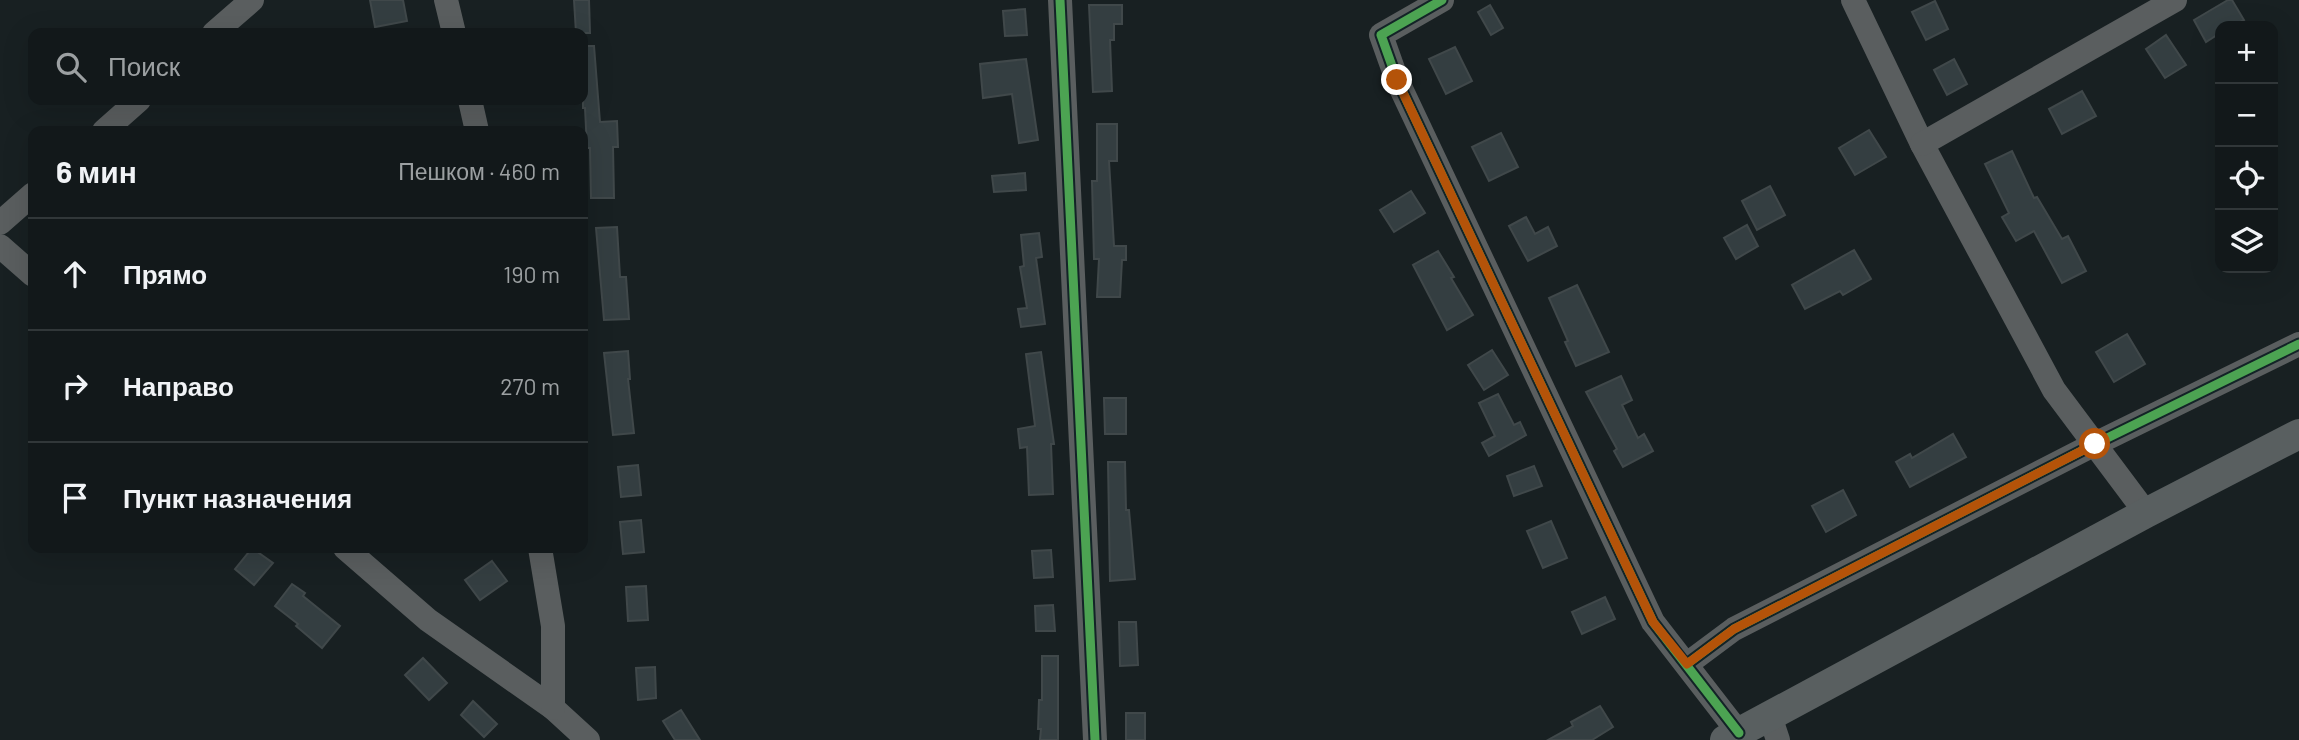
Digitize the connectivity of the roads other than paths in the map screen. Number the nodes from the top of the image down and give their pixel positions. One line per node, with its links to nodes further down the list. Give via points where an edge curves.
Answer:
1 (252, 0): 7 (street)
2 (446, 0): 8 (street)
3 (1060, 0): 29 (street)
4 (1442, 0): 24 (street, via 1381,35 1397,80 1653,622)
5 (1853, 0): 13 (street)
6 (2175, 0): 13 (street)
7 (220, 28)
8 (453, 28)
9 (133, 105): 11 (street)
10 (471, 105): 12 (street)
11 (110, 126)
12 (476, 126)
13 (1922, 144): 20 (street, via 2054,390)
14 (28, 198): 15 (street)
15 (0, 223)
16 (0, 246): 17 (street)
17 (28, 271)
18 (2299, 344): 20 (street)
19 (2299, 434): 21 (main road)
20 (2095, 444): 21 (street); 24 (street, via 1734,629)
21 (2146, 513): 26 (main road)
22 (351, 553): 25 (street, via 428,620)
23 (541, 553): 25 (street, via 553,626)
24 (1687, 664): 27 (street)
25 (553, 708): 28 (street)
26 (1774, 728): 27 (main road)
27 (1732, 736)
28 (588, 740)
29 (1095, 740)

